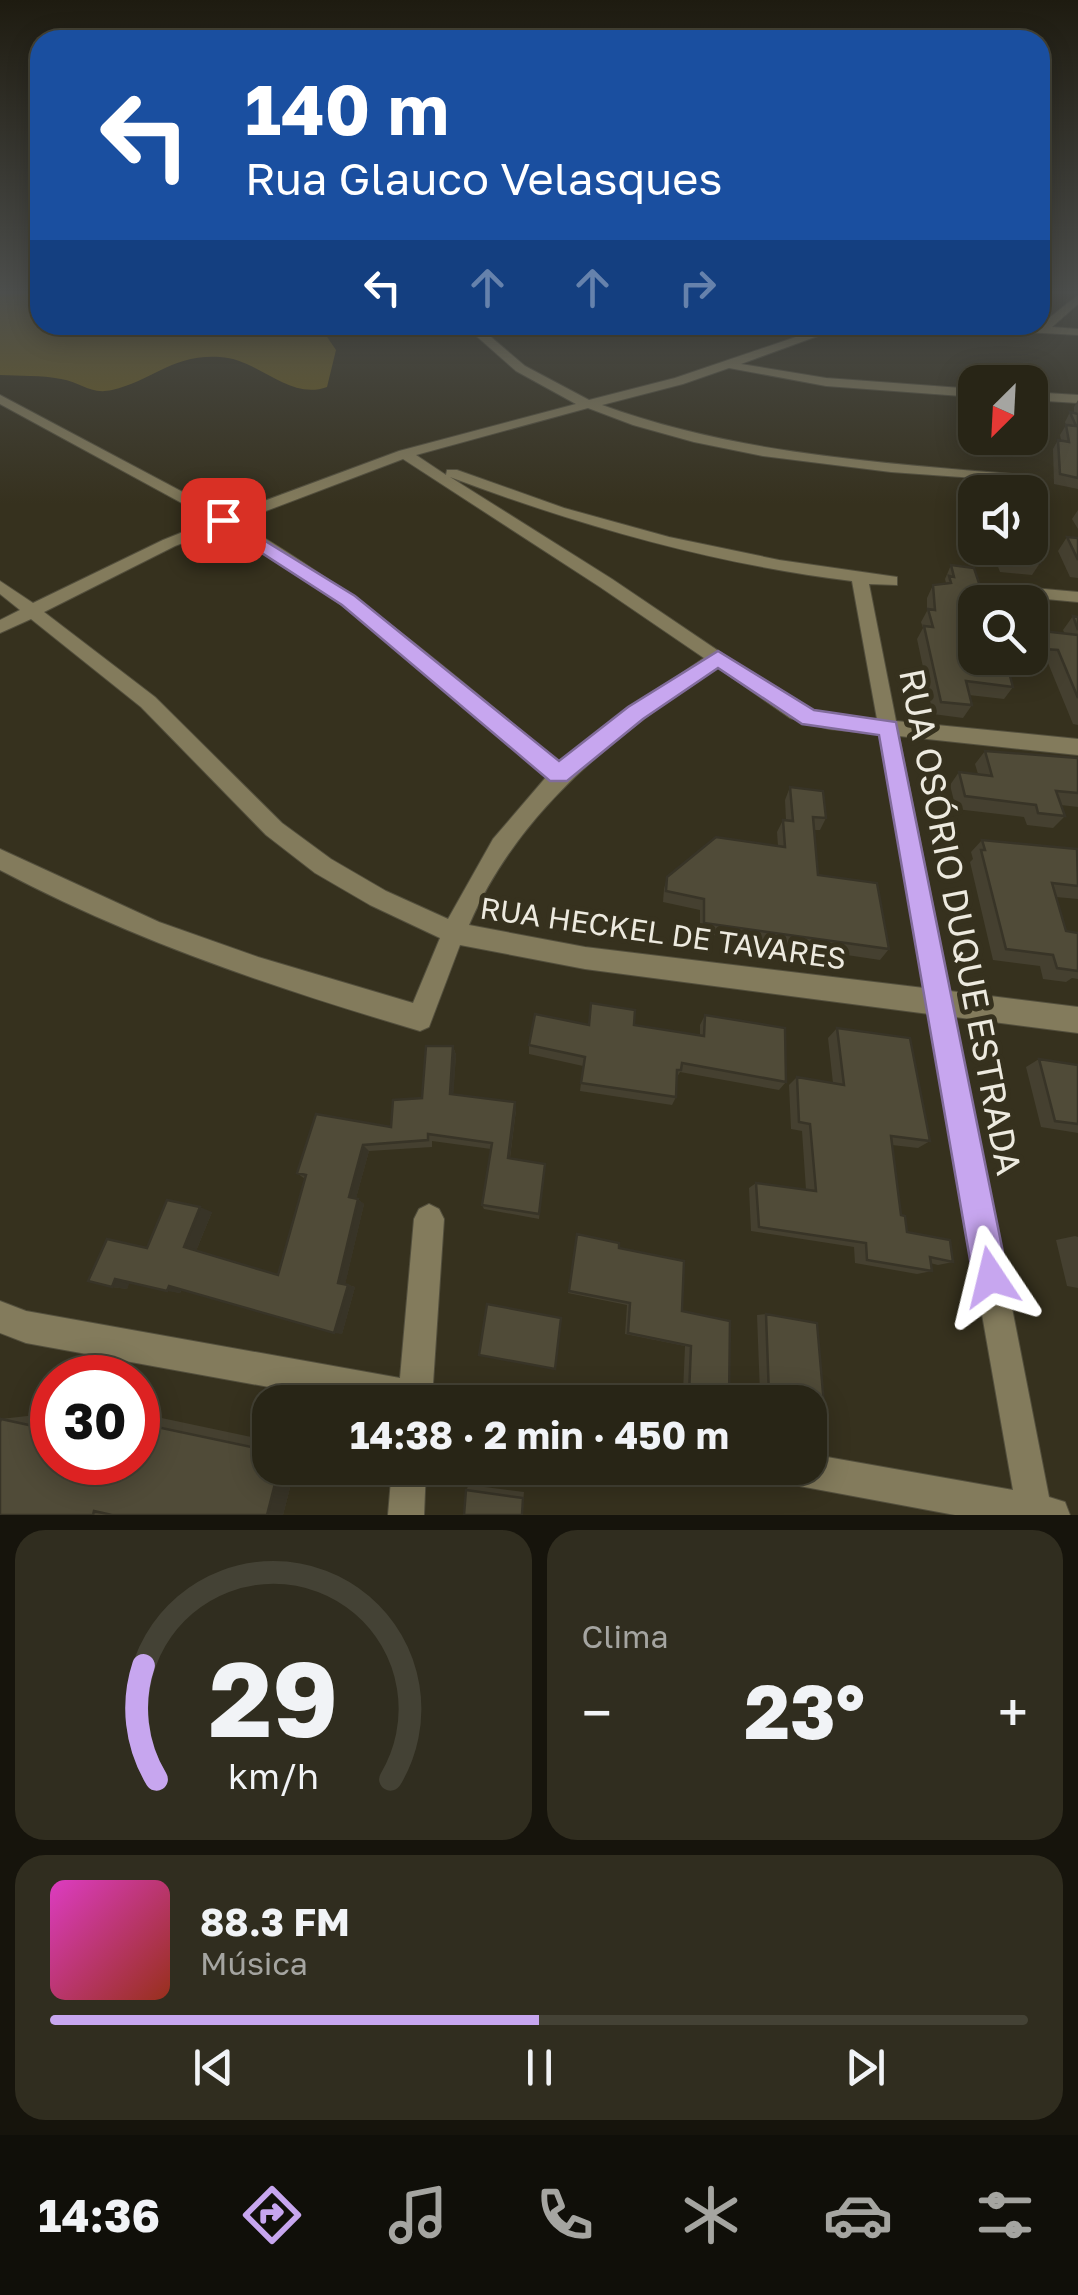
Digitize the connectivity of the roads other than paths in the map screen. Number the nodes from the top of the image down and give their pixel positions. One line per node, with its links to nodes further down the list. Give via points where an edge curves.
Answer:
1 (515, 363): 8 (street)
2 (739, 363): 3 (street)
3 (730, 366): 4 (street); 8 (street)
4 (958, 392)
5 (1048, 397): 7 (street)
6 (0, 399): 11 (street)
7 (1078, 399)
8 (591, 405): 9 (street); 10 (street, via 769,450)
9 (404, 454): 11 (street); 12 (street, via 622,530); 19 (street)
10 (981, 475)
11 (223, 520): 17 (street); 22 (street, via 349,600)
12 (860, 578): 13 (street); 20 (street, RUA OSÓRIO DUQUE ESTRADA)
13 (891, 581)
14 (0, 586): 17 (street, RUA HECKEL DE TAVARES)
15 (1048, 594): 16 (street)
16 (1078, 597)
17 (33, 610): 18 (street); 24 (street, RUA HECKEL DE TAVARES, via 148,702 274,830 378,898)
18 (0, 628)
19 (718, 658): 20 (street, via 809,718); 22 (street)
20 (888, 728): 21 (street); 25 (street, RUA OSÓRIO DUQUE ESTRADA)
21 (1078, 747)
22 (558, 774): 24 (street, via 500,846)
23 (0, 859): 24 (street, via 131,924 420,1018)
24 (454, 933): 25 (street, RUA HECKEL DE TAVARES, via 584,958)
25 (940, 1002): 26 (street, RUA HECKEL DE TAVARES); 33 (street, RUA OSÓRIO DUQUE ESTRADA)
26 (1078, 1020)
27 (430, 1220): 30 (street)
28 (0, 1316): 29 (street)
29 (338, 1385)
30 (424, 1385)
31 (827, 1474): 33 (street)
32 (409, 1485): 34 (street)
33 (1041, 1514)
34 (406, 1515)

